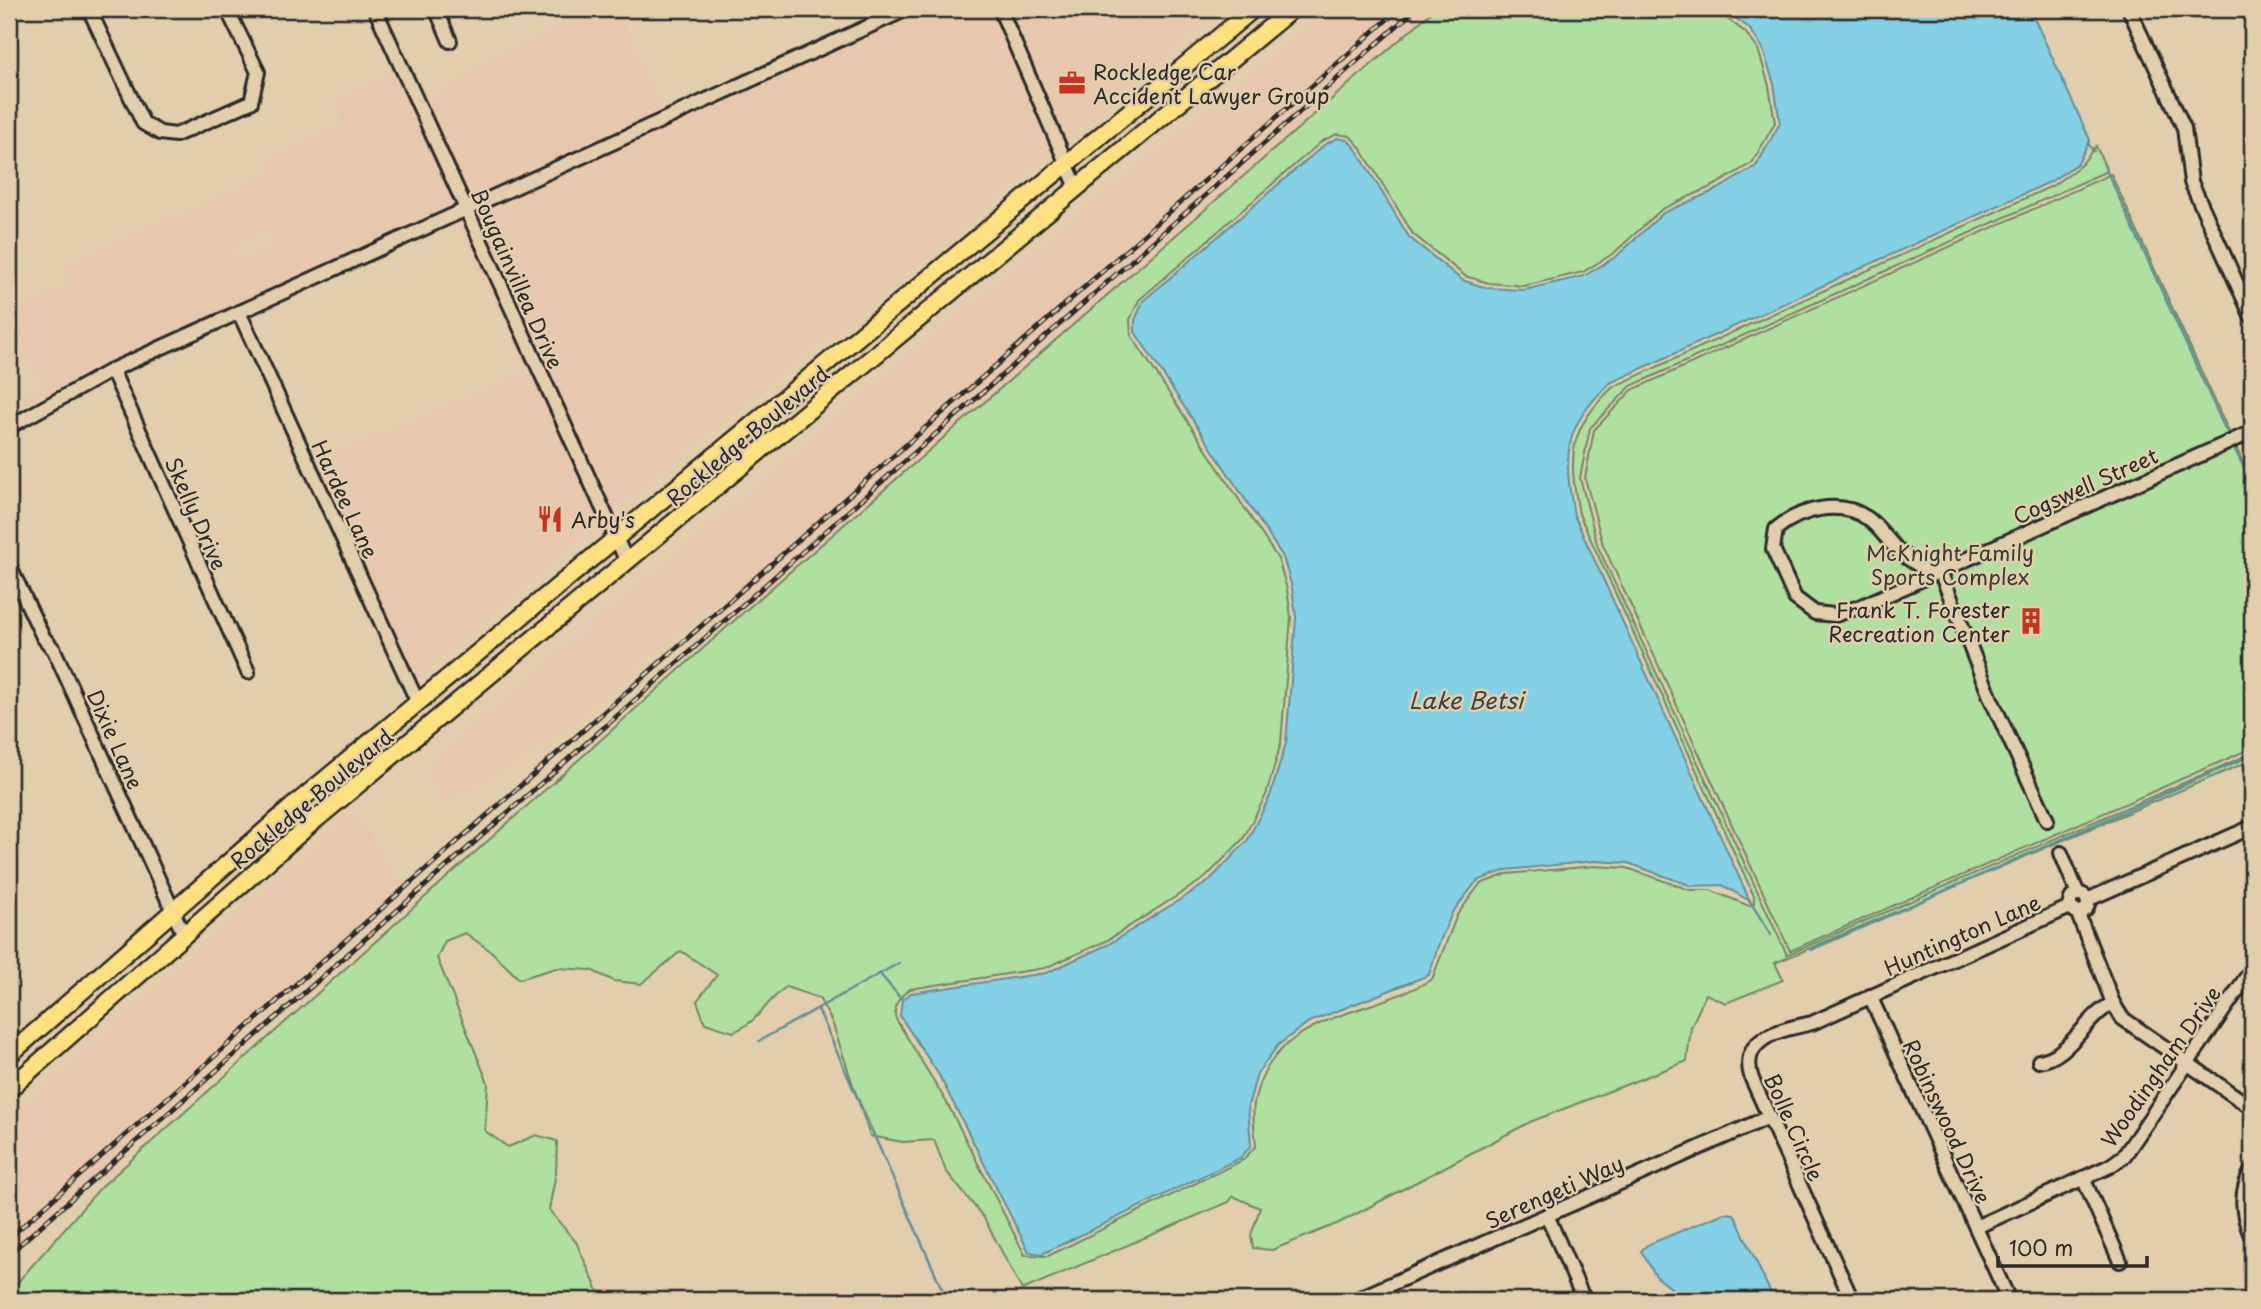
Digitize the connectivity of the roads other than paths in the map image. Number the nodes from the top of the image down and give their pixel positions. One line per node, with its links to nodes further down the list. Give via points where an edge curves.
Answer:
1 (89, 9): 2 (street, via 143,124 176,135 251,102 258,72)
2 (227, 9)
3 (375, 9): 18 (street, Bougainvillea Drive)
4 (436, 9): 14 (street)
5 (899, 9): 6 (street)
6 (906, 9): 18 (street)
7 (1000, 9): 16 (street)
8 (1253, 9): 12 (main road, Rockledge Boulevard)
9 (1264, 9): 13 (main road, via 1256,28)
10 (1292, 9): 13 (main road, Rockledge Boulevard)
11 (2129, 9): 21 (street, via 2183,128 2191,182)
12 (1236, 23): 15 (main road, via 1233,42); 16 (main road, Rockledge Boulevard)
13 (1258, 37): 15 (main road, Rockledge Boulevard)
14 (450, 41)
15 (1213, 74): 17 (main road, Rockledge Boulevard)
16 (1067, 163): 17 (street); 19 (main road, Rockledge Boulevard)
17 (1077, 188): 22 (main road, Rockledge Boulevard)
18 (466, 210): 20 (street); 28 (street, Bougainvillea Drive)
19 (901, 301): 22 (main road); 23 (main road, Rockledge Boulevard)
20 (240, 312): 24 (street); 33 (street, Hardee Lane)
21 (2252, 317)
22 (888, 345): 25 (main road, Rockledge Boulevard)
23 (845, 348): 25 (main road); 28 (main road, Rockledge Boulevard)
24 (112, 370): 26 (street); 32 (street, Skelly Drive)
25 (829, 394): 29 (main road, Rockledge Boulevard)
26 (9, 427)
27 (2252, 432): 31 (street, Cogswell Street)
28 (615, 538): 29 (street, Bougainvillea Drive); 33 (main road, Rockledge Boulevard)
29 (626, 562): 34 (main road, Rockledge Boulevard)
30 (9, 565): 39 (street, Dixie Lane, via 43,637 54,650)
31 (1937, 573): 31 (street, Cogswell Street, via 1835,615 1815,613 1795,598 1779,565 1773,549 1776,529 1790,517 1848,508 1868,518 1901,553); 35 (street)
32 (248, 672)
33 (418, 703): 34 (main road, via 416,720); 39 (main road, Rockledge Boulevard)
34 (403, 747): 41 (main road, Rockledge Boulevard)
35 (2047, 820)
36 (2252, 828): 38 (street)
37 (2062, 853): 38 (street)
38 (2083, 897): 40 (street, via 2087,907)
39 (172, 910): 41 (street, Dixie Lane); 45 (main road, Rockledge Boulevard)
40 (2074, 911): 43 (street, Huntington Lane); 44 (street)
41 (183, 933): 48 (main road, Rockledge Boulevard)
42 (2252, 970): 47 (street, Woodingham Drive)
43 (1870, 996): 50 (street, Bolle Circle, via 1757,1043 1747,1065); 54 (street, Robinswood Drive)
44 (2113, 1003): 46 (street, via 2095,1014 2051,1059); 47 (street, via 2122,1018)
45 (9, 1055)
46 (2039, 1061)
47 (2187, 1063): 49 (street); 52 (street, Woodingham Drive, via 2124,1156)
48 (9, 1089)
49 (2252, 1108)
50 (1769, 1117): 53 (street, Serengeti Way); 59 (street, Bolle Circle)
51 (2252, 1170): 55 (street, via 2243,1204)
52 (2083, 1178): 54 (street, Woodingham Drive); 56 (street)
53 (1547, 1215): 57 (street, Serengeti Way); 58 (street)
54 (1976, 1227): 60 (street, Robinswood Drive)
55 (2252, 1238)
56 (2120, 1261)
57 (1355, 1300)
58 (1584, 1300)
59 (1852, 1300)
60 (2009, 1300)

